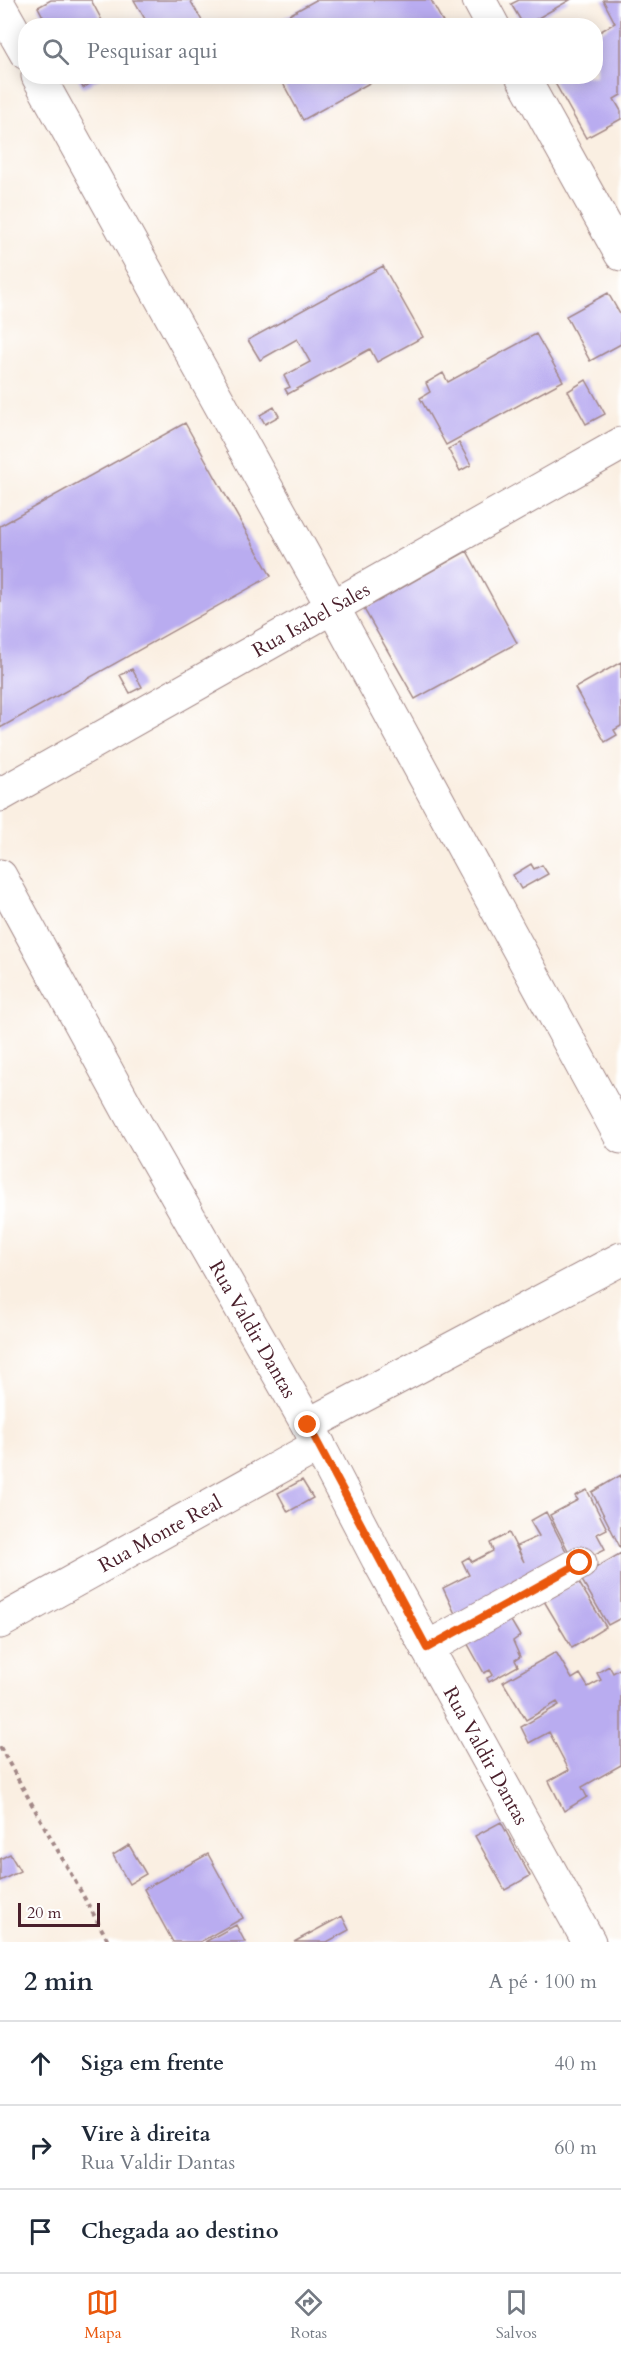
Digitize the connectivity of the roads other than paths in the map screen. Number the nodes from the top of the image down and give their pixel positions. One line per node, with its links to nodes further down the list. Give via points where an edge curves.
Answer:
1 (479, 0): 3 (street)
2 (0, 7): 4 (street)
3 (489, 18)
4 (18, 39)
5 (42, 84): 9 (street)
6 (526, 84): 7 (street)
7 (621, 254)
8 (621, 444): 9 (street, Rua Isabel Sales)
9 (332, 606): 10 (street, Rua Isabel Sales); 12 (street)
10 (0, 795)
11 (0, 876): 14 (street, Rua Valdir Dantas)
12 (621, 1137)
13 (621, 1260): 14 (street, Rua Monte Real)
14 (313, 1435): 16 (street, Rua Monte Real); 17 (street, Rua Valdir Dantas)
15 (580, 1563): 17 (street)
16 (0, 1622)
17 (427, 1648): 18 (street, Rua Valdir Dantas)
18 (589, 1942)

